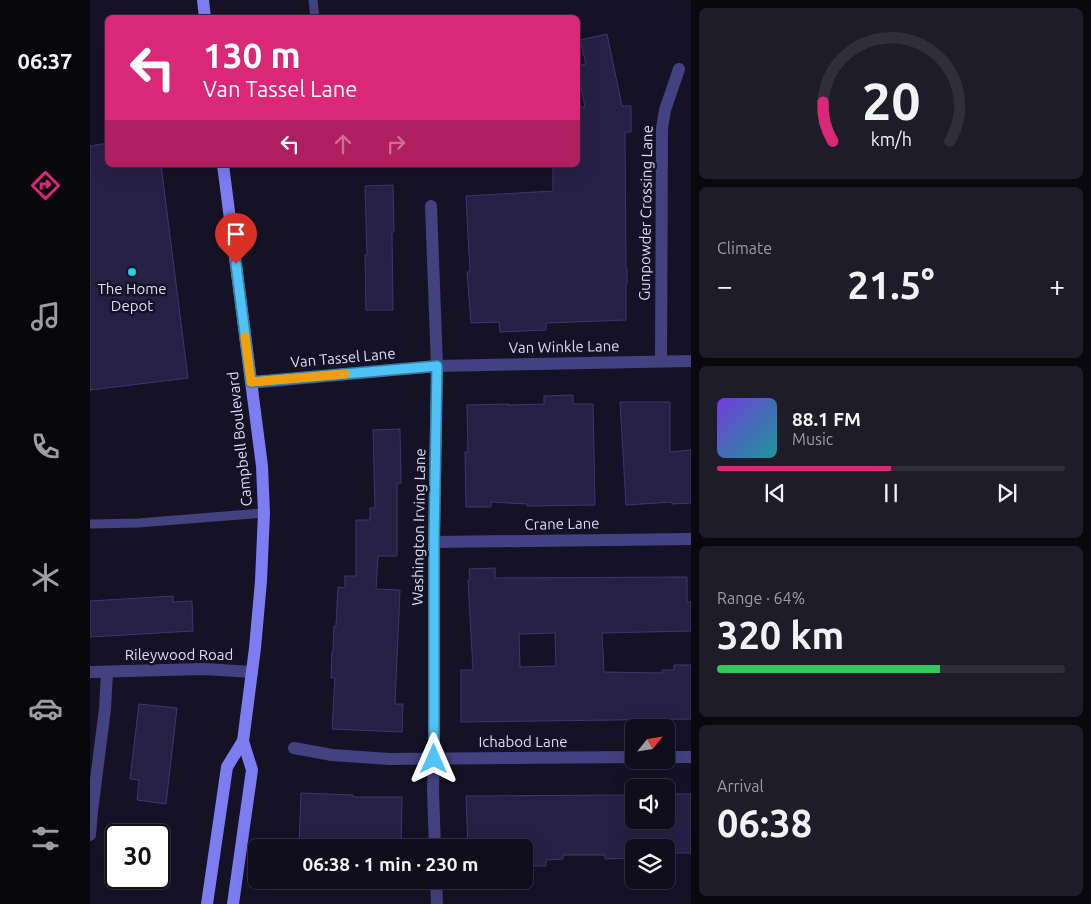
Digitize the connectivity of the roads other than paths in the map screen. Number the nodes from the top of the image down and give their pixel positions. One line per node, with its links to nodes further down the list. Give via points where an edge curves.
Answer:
1 (203, 0): 3 (street)
2 (314, 0): 4 (lane)
3 (205, 15)
4 (315, 15)
5 (679, 69): 8 (street, Gunpowder Crossing Lane, via 662,128)
6 (223, 167): 11 (street, Campbell Boulevard)
7 (431, 206): 10 (street, Washington Irving Lane)
8 (661, 361): 9 (street, Van Winkle Lane); 10 (street, Van Winkle Lane)
9 (691, 361)
10 (437, 366): 11 (street, Van Tassel Lane); 15 (street, Washington Irving Lane)
11 (251, 382): 12 (street, Campbell Boulevard, via 262,466)
12 (264, 513): 13 (lane); 18 (street, Campbell Boulevard)
13 (90, 524)
14 (691, 540): 15 (street, Crane Lane)
15 (434, 542): 24 (street, Washington Irving Lane)
16 (90, 672): 17 (street, Rileywood Road)
17 (107, 672): 18 (street, Rileywood Road, via 204,669); 25 (street, Rileywood Road)
18 (252, 672): 19 (street, Campbell Boulevard)
19 (243, 741): 28 (street, Campbell Boulevard, via 227,768); 29 (street, Campbell Boulevard, via 252,770)
20 (294, 748): 24 (street, Ichabod Lane, via 350,757)
21 (625, 757): 24 (street, Ichabod Lane)
22 (675, 757): 23 (street)
23 (691, 757)
24 (434, 759): 26 (street, Washington Irving Lane)
25 (90, 836)
26 (434, 839)
27 (436, 889): 30 (street)
28 (207, 904)
29 (233, 904)
30 (436, 904)

